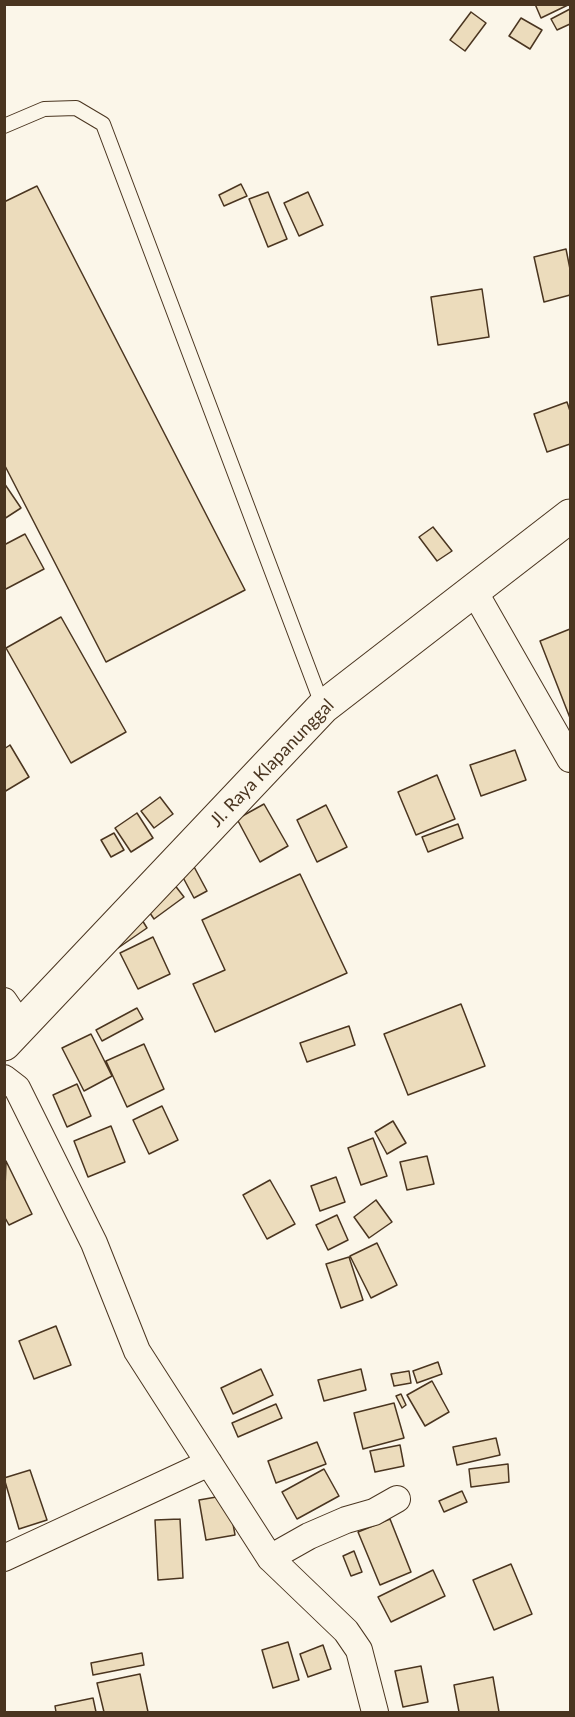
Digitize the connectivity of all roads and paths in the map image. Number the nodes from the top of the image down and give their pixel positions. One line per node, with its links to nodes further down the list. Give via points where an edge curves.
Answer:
1 (4, 126): 4 (lane, via 44,109 76,108 103,124)
2 (570, 516): 3 (street, Jl. Raya Klapanunggal)
3 (474, 591): 4 (street, Jl. Raya Klapanunggal); 5 (street)
4 (323, 707): 6 (street, Jl. Raya Klapanunggal)
5 (570, 759)
6 (10, 1024)
7 (4, 1078): 8 (street, via 17,1089 94,1243 137,1352)
8 (209, 1463): 10 (street); 11 (street)
9 (398, 1499): 11 (street, via 309,1536)
10 (4, 1558)
11 (270, 1558): 12 (street, via 346,1631 359,1650)
12 (375, 1713)

